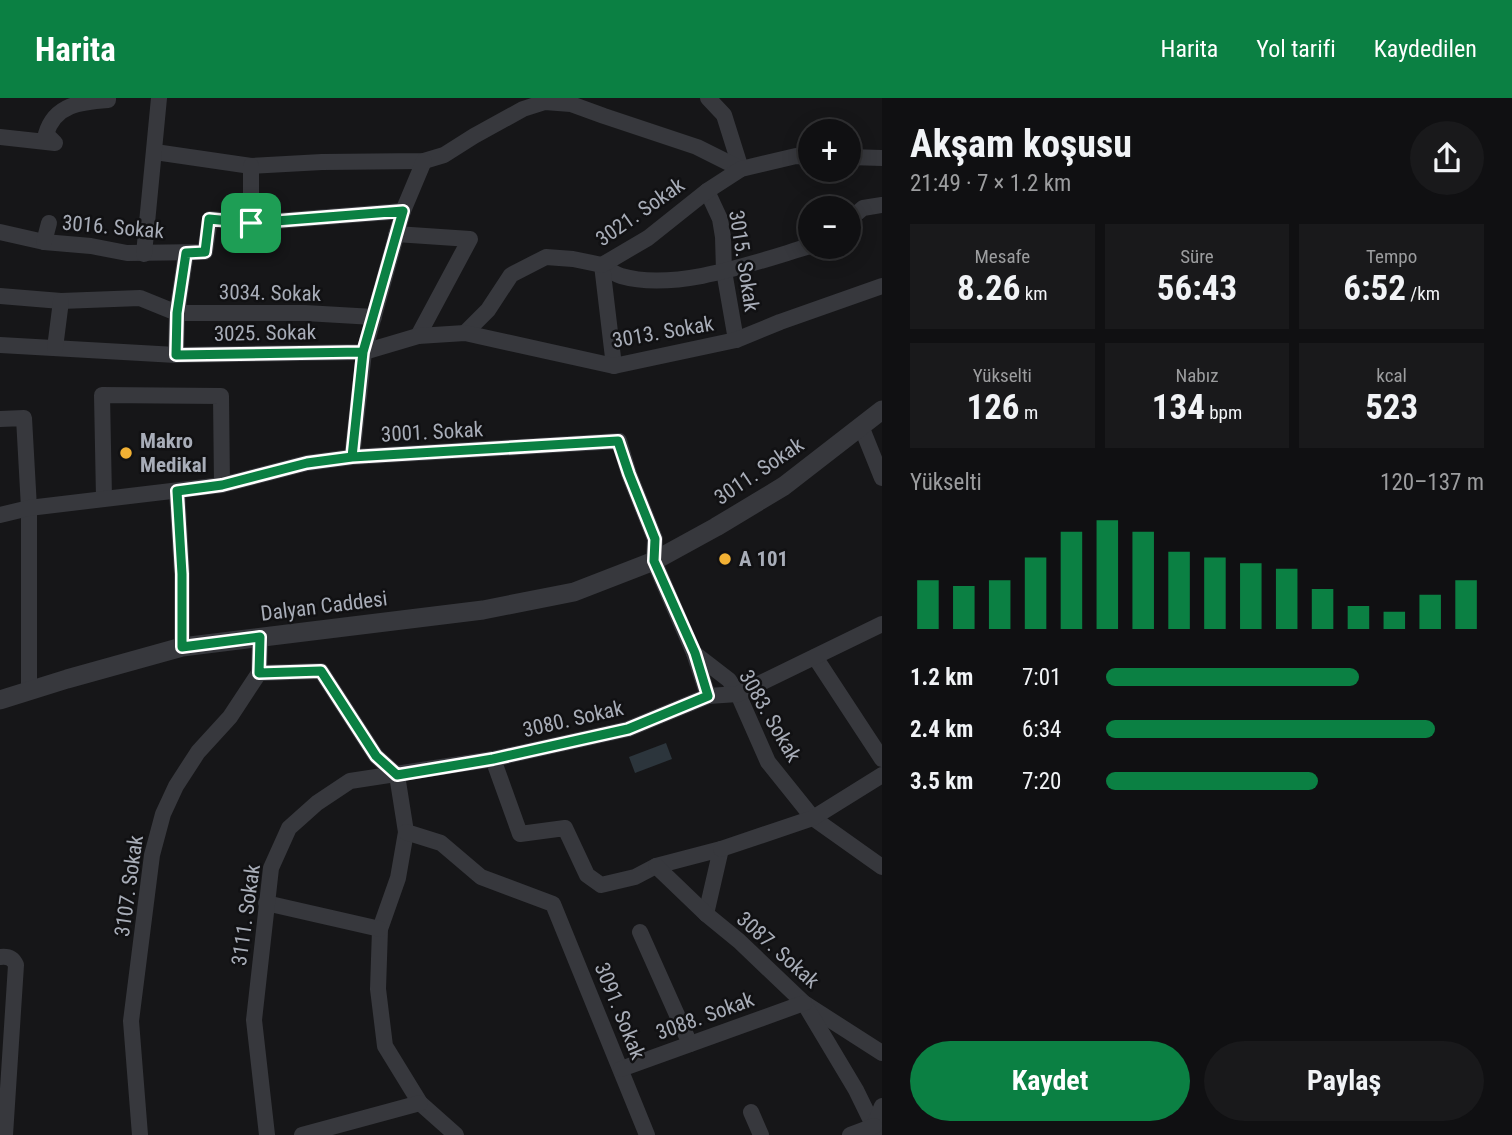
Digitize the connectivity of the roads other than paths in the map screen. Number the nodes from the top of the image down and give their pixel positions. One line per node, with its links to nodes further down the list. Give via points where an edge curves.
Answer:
1 (108, 98): 4 (street, via 70,105 58,114 46,134 55,143)
2 (159, 98): 5 (street)
3 (708, 98): 11 (street, via 724,115)
4 (0, 137)
5 (155, 152): 10 (street); 23 (street)
6 (798, 156): 11 (street, 3021. Sokak)
7 (861, 158): 8 (street)
8 (882, 158)
9 (424, 161): 10 (street); 11 (street, via 444,155 523,108 545,102 571,104 697,147); 15 (street)
10 (251, 166): 17 (street)
11 (741, 169): 12 (street, 3021. Sokak)
12 (706, 191): 24 (street, 3021. Sokak, via 648,238); 25 (street, 3015. Sokak, via 720,219)
13 (882, 205): 14 (street)
14 (861, 210)
15 (403, 211): 17 (street, 3016. Sokak); 19 (street)
16 (48, 223): 20 (street)
17 (251, 223): 22 (street, 3016. Sokak, via 209,219 205,252)
18 (0, 232): 20 (street, 3016. Sokak)
19 (396, 234): 30 (street); 32 (street, via 470,239)
20 (44, 242): 23 (street, 3016. Sokak)
21 (798, 249): 25 (street)
22 (186, 253): 23 (street, 3016. Sokak); 29 (street)
23 (144, 254)
24 (602, 265): 25 (street, via 618,275 650,280); 31 (street, 3021. Sokak, via 546,257 511,275 488,310); 38 (street)
25 (724, 271): 33 (street, 3015. Sokak)
26 (882, 286): 33 (street, 3013. Sokak)
27 (0, 296): 28 (street, 3034. Sokak)
28 (61, 301): 29 (street, 3034. Sokak, via 140,298); 35 (street)
29 (177, 313): 30 (street, 3034. Sokak); 37 (street)
30 (374, 317): 36 (street)
31 (464, 333): 32 (street, 3013. Sokak); 38 (street, 3013. Sokak)
32 (418, 336): 36 (street, 3013. Sokak)
33 (736, 340): 38 (street, 3013. Sokak)
34 (0, 345): 35 (street, 3025. Sokak)
35 (55, 348): 37 (street, 3025. Sokak)
36 (363, 352): 37 (street, 3025. Sokak); 43 (street)
37 (176, 355)
38 (614, 366)
39 (882, 410): 41 (street, 3011. Sokak)
40 (0, 419): 48 (street, via 24,418)
41 (861, 426): 44 (street); 50 (street, 3011. Sokak, via 784,486)
42 (618, 441): 43 (street, 3001. Sokak); 50 (street, 3083. Sokak, via 655,539)
43 (352, 457): 45 (street, 3001. Sokak, via 307,463)
44 (882, 478)
45 (222, 485): 46 (street, 3001. Sokak); 47 (street, via 221,396 102,395)
46 (177, 491): 47 (street, 3001. Sokak); 53 (street)
47 (104, 498): 48 (street, 3001. Sokak)
48 (29, 508): 49 (street, 3001. Sokak); 57 (street)
49 (0, 515)
50 (654, 561): 52 (street, Dalyan Caddesi, via 574,592 509,605); 54 (street, 3083. Sokak)
51 (882, 624): 55 (street)
52 (260, 637): 53 (street, Dalyan Caddesi); 56 (street)
53 (182, 647): 57 (street, Dalyan Caddesi)
54 (695, 653): 58 (street, 3083. Sokak, via 729,680); 59 (street)
55 (815, 657): 58 (street); 62 (street)
56 (259, 673): 63 (street, via 321,671 376,756); 84 (street, 3107. Sokak, via 176,786 152,855 131,1021)
57 (29, 691): 60 (street, Dalyan Caddesi)
58 (738, 694): 59 (street, 3080. Sokak); 65 (street, 3083. Sokak, via 768,762)
59 (708, 696): 61 (street, 3080. Sokak, via 628,729)
60 (0, 700)
61 (493, 759): 63 (street, 3080. Sokak); 68 (street, via 520,834 565,828 587,875 601,885 635,877)
62 (882, 759)
63 (397, 775): 66 (street); 70 (street, 3111. Sokak, via 350,781 289,828 271,868)
64 (882, 775): 65 (street)
65 (813, 818): 67 (street); 69 (street, 3083. Sokak)
66 (406, 832): 72 (street, via 398,878); 78 (street, 3091. Sokak, via 441,843 481,877 553,904)
67 (721, 849): 68 (street); 71 (street)
68 (656, 866): 71 (street, 3087. Sokak)
69 (882, 867)
70 (266, 903): 72 (street); 85 (street, 3111. Sokak, via 254,1020)
71 (706, 914): 75 (street, 3087. Sokak)
72 (380, 929): 79 (street, via 384,1046)
73 (640, 932): 76 (street)
74 (0, 957): 83 (street, via 11,958 16,965)
75 (804, 1003): 76 (street, 3088. Sokak); 77 (street, 3087. Sokak); 82 (street)
76 (690, 1044): 78 (street, 3088. Sokak)
77 (882, 1053)
78 (621, 1069): 88 (street, 3091. Sokak)
79 (420, 1102): 86 (street); 87 (street)
80 (882, 1106): 82 (street)
81 (751, 1112): 89 (street)
82 (876, 1131): 90 (street)
83 (5, 1135)
84 (140, 1135)
85 (267, 1135)
86 (302, 1135)
87 (456, 1135)
88 (647, 1135)
89 (761, 1135)
90 (850, 1135)

